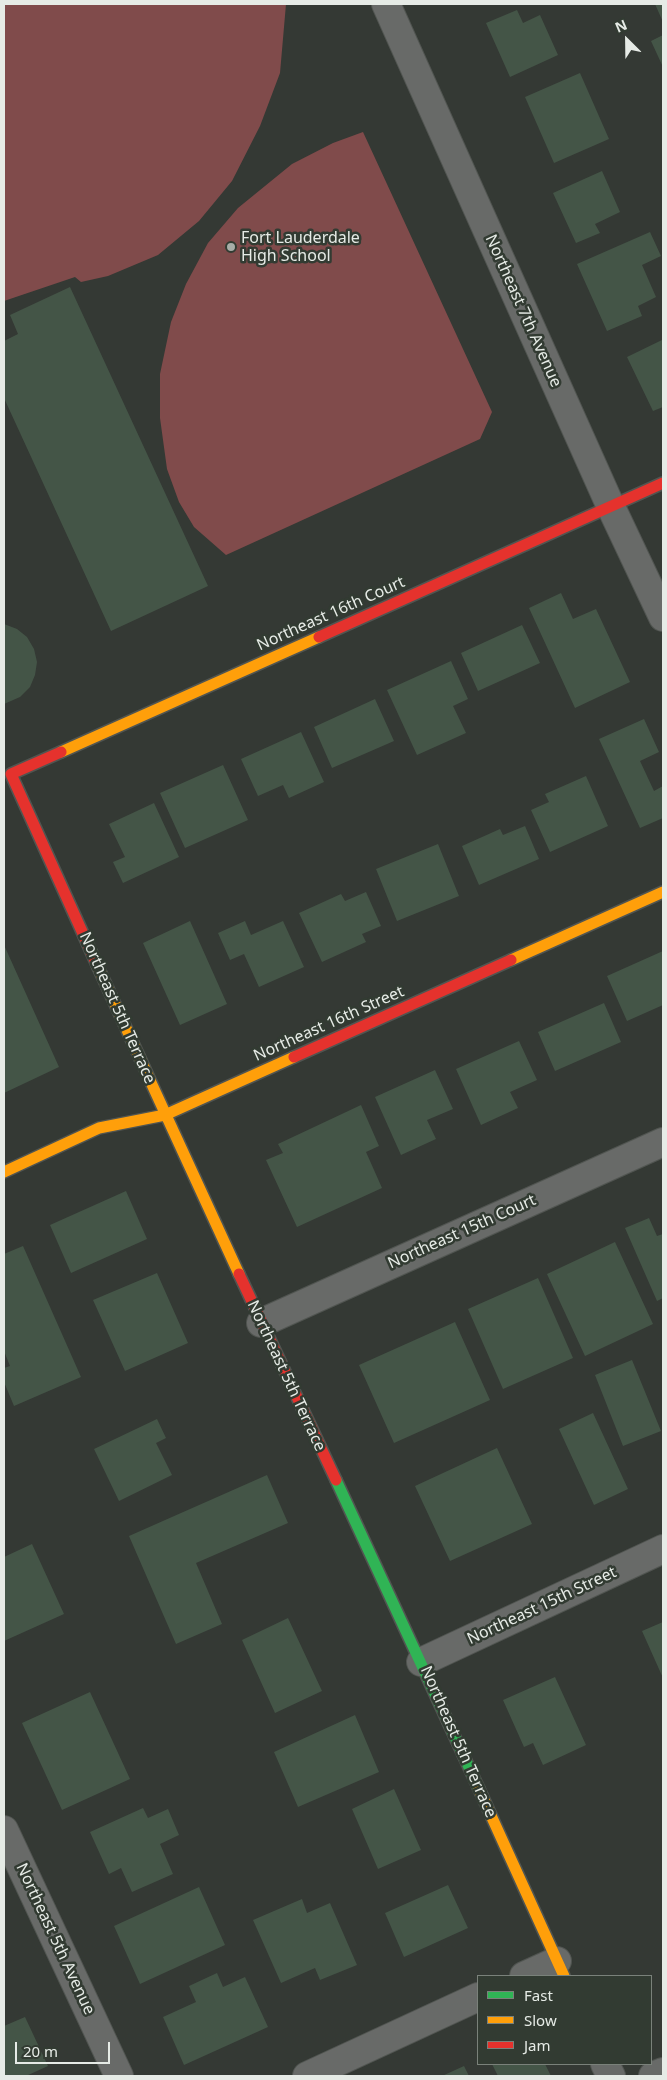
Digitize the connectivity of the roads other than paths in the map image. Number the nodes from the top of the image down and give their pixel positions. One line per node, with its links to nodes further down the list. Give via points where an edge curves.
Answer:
1 (386, 4): 3 (street, Northeast 7th Avenue)
2 (663, 483): 3 (street, Northeast 16th Court)
3 (611, 507): 4 (street, Northeast 7th Avenue); 5 (street, Northeast 16th Court)
4 (663, 617)
5 (11, 774): 7 (street, Northeast 5th Terrace)
6 (663, 892): 7 (street, Northeast 16th Street)
7 (165, 1115): 9 (street, Northeast 16th Street, via 99,1128); 10 (street, Northeast 5th Terrace)
8 (663, 1142): 10 (street, Northeast 15th Court)
9 (4, 1172)
10 (261, 1323): 12 (street, Northeast 5th Terrace)
11 (663, 1549): 12 (street, Northeast 15th Street)
12 (421, 1662): 14 (street, Northeast 5th Terrace)
13 (4, 1830): 18 (street, Northeast 5th Avenue)
14 (560, 1969): 15 (street)
15 (529, 1975)
16 (477, 1997): 19 (street)
17 (663, 2072): 20 (street)
18 (119, 2076)
19 (307, 2076)
20 (653, 2076)

